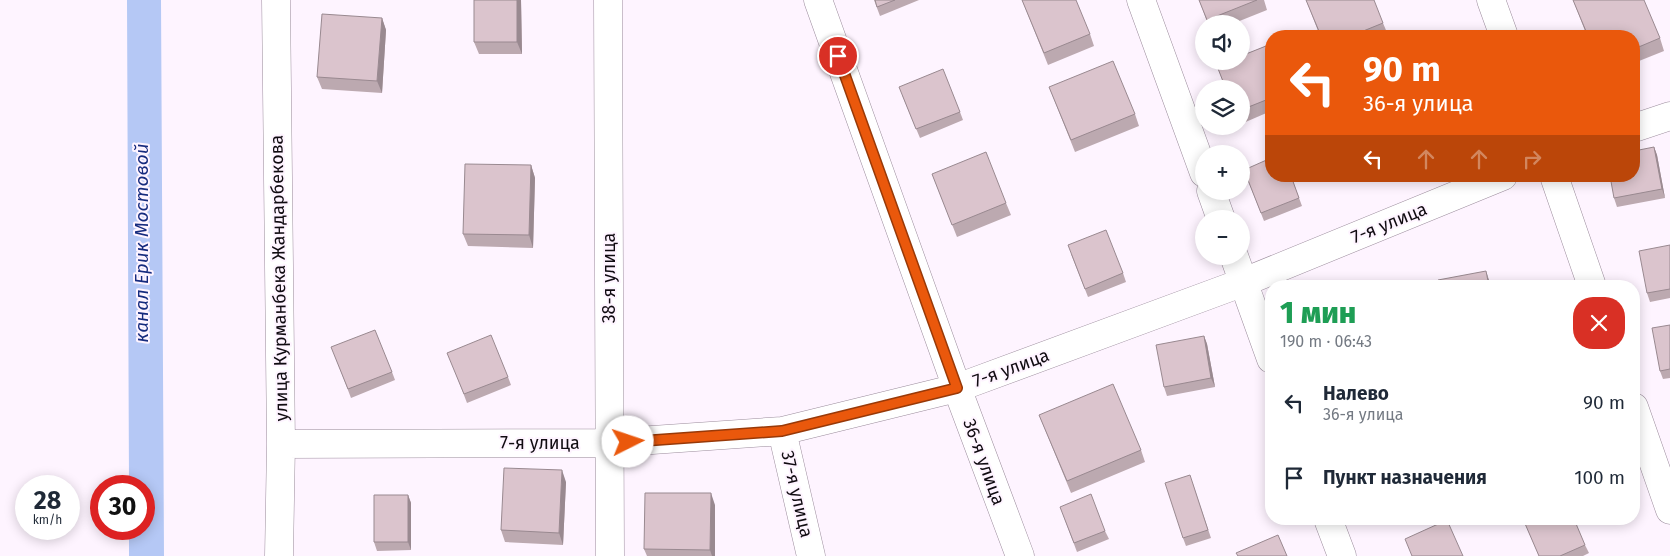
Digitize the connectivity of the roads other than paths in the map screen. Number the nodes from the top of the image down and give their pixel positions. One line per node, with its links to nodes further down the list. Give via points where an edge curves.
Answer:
1 (276, 0): 20 (street, улица Курманбека Жандарбекова)
2 (608, 0): 19 (street, 38-я улица)
3 (818, 0): 16 (street, 36-я улица)
4 (1141, 0): 9 (street)
5 (1491, 0): 6 (street)
6 (1502, 30)
7 (1670, 116): 8 (street)
8 (1640, 126)
9 (1195, 147)
10 (1488, 182): 14 (street, 7-я улица)
11 (1556, 182): 13 (street)
12 (1237, 265): 14 (street)
13 (1590, 280)
14 (1244, 282): 15 (street); 16 (street, 7-я улица)
15 (1265, 342)
16 (957, 388): 18 (street, 7-я улица); 26 (street, 36-я улица)
17 (1640, 424): 21 (street)
18 (782, 431): 19 (street, 7-я улица); 25 (street, 37-я улица)
19 (609, 443): 20 (street, 7-я улица); 24 (street, 38-я улица)
20 (282, 444): 23 (street, улица Курманбека Жандарбекова)
21 (1670, 510)
22 (1330, 525): 27 (street)
23 (279, 556)
24 (610, 556)
25 (812, 556)
26 (1020, 556)
27 (1342, 556)

